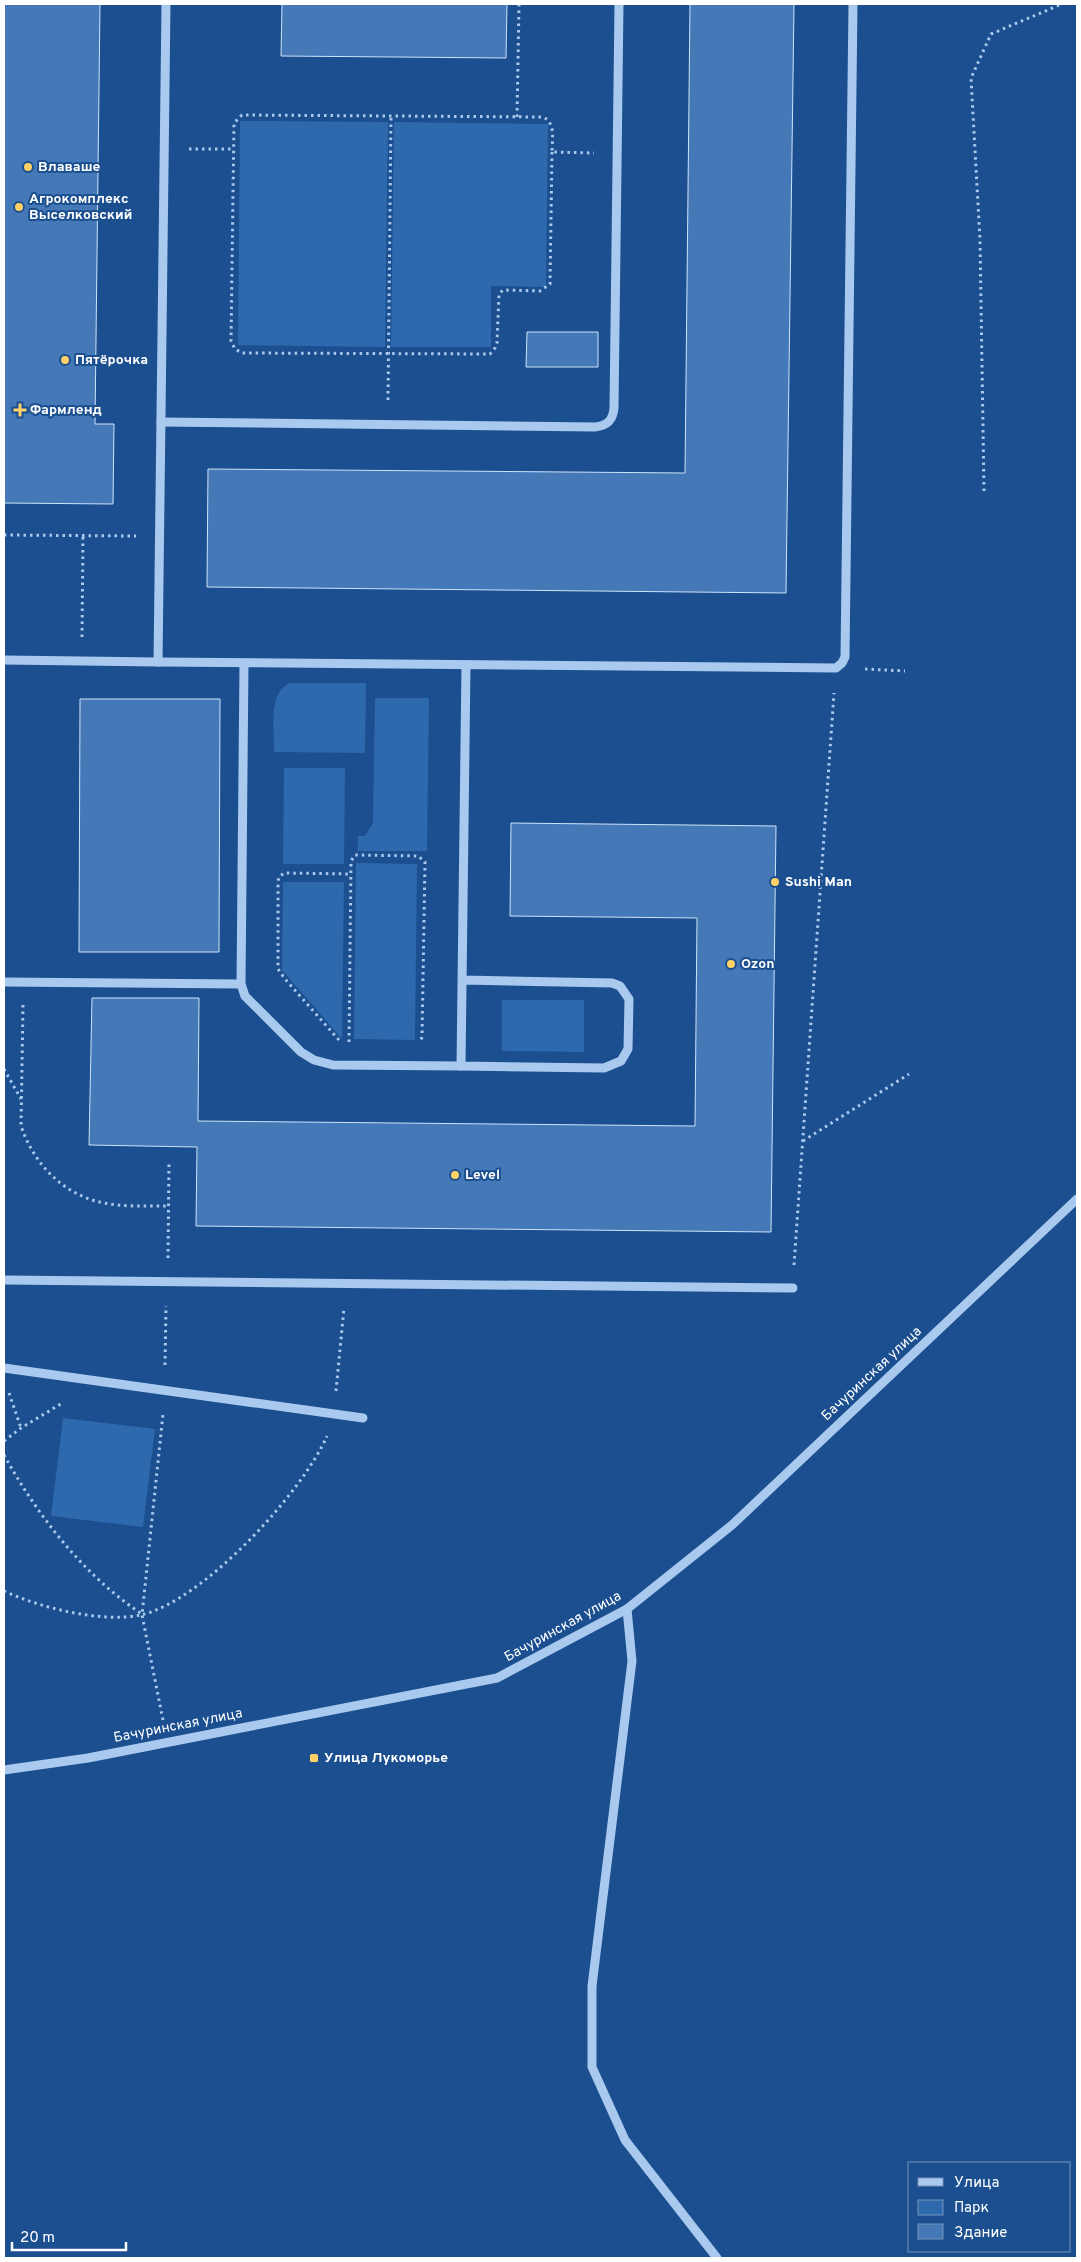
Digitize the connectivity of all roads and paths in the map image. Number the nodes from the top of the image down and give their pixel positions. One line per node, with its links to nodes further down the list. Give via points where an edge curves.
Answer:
1 (166, 4): 8 (street)
2 (519, 4): 7 (path)
3 (619, 4): 11 (street)
4 (853, 4): 24 (street, via 845,657)
5 (1062, 4): 15 (path, via 992,34 971,78 980,240)
6 (391, 116): 7 (path); 9 (path, via 245,114 234,123); 12 (path)
7 (517, 117): 10 (path, via 542,117 549,121 552,126)
8 (164, 148): 9 (path); 13 (street)
9 (234, 149): 12 (path, via 231,341 235,349 242,353)
10 (552, 152): 11 (path); 12 (path, via 551,279 548,287 540,291 503,290 499,294 497,343 490,354)
11 (618, 153): 14 (street, via 614,408 611,419 602,426 594,427)
12 (388, 355): 14 (path)
13 (161, 422): 14 (street); 18 (street)
14 (387, 425)
15 (984, 491)
16 (4, 535): 17 (path)
17 (83, 536): 18 (path); 20 (path)
18 (159, 536): 21 (street)
19 (4, 660): 20 (street)
20 (82, 661): 21 (street)
21 (158, 662): 22 (street)
22 (244, 662): 23 (street); 30 (street)
23 (466, 665): 24 (street); 27 (street)
24 (836, 668): 25 (path); 38 (path)
25 (905, 671)
26 (351, 874): 31 (path); 31 (path, via 284,873 278,881 278,969); 33 (path, via 351,859 355,855 418,856 424,862 422,1037)
27 (463, 980): 34 (street); 34 (street, via 605,982 620,986 629,999 628,1049 622,1061 604,1068)
28 (4, 982): 29 (street)
29 (23, 982): 30 (street); 37 (path)
30 (241, 984): 34 (street, via 244,996 251,1004 301,1052 314,1060 333,1065)
31 (345, 1044): 32 (path)
32 (358, 1044)
33 (416, 1045)
34 (461, 1066)
35 (4, 1069): 37 (path)
36 (909, 1074): 38 (path)
37 (22, 1099): 41 (path, via 21,1126 26,1140 38,1161 56,1180 70,1190 103,1203)
38 (803, 1141): 45 (path)
39 (169, 1161): 41 (path)
40 (1077, 1199): 56 (street, Бачуринская улица, via 732,1525)
41 (169, 1206): 43 (path)
42 (4, 1280): 43 (street)
43 (167, 1282): 44 (street); 49 (path)
44 (346, 1284): 45 (street); 50 (path)
45 (793, 1288)
46 (4, 1368): 47 (street)
47 (106, 1383): 49 (street); 52 (path, via 56,1406)
48 (7, 1385): 52 (path)
49 (165, 1391): 50 (street); 57 (path)
50 (334, 1414): 51 (street); 57 (path, via 327,1438 315,1459 272,1518 217,1570 171,1602)
51 (363, 1418)
52 (21, 1428): 53 (path)
53 (4, 1441)
54 (4, 1455): 57 (path, via 36,1508 61,1539 104,1585)
55 (4, 1591): 57 (path, via 73,1612 127,1617)
56 (626, 1609): 59 (street, Бачуринская улица, via 497,1678 88,1758); 60 (street, via 632,1660 592,1986 592,2067 625,2140)
57 (142, 1615): 58 (path)
58 (163, 1720)
59 (4, 1770)
60 (717, 2258)

